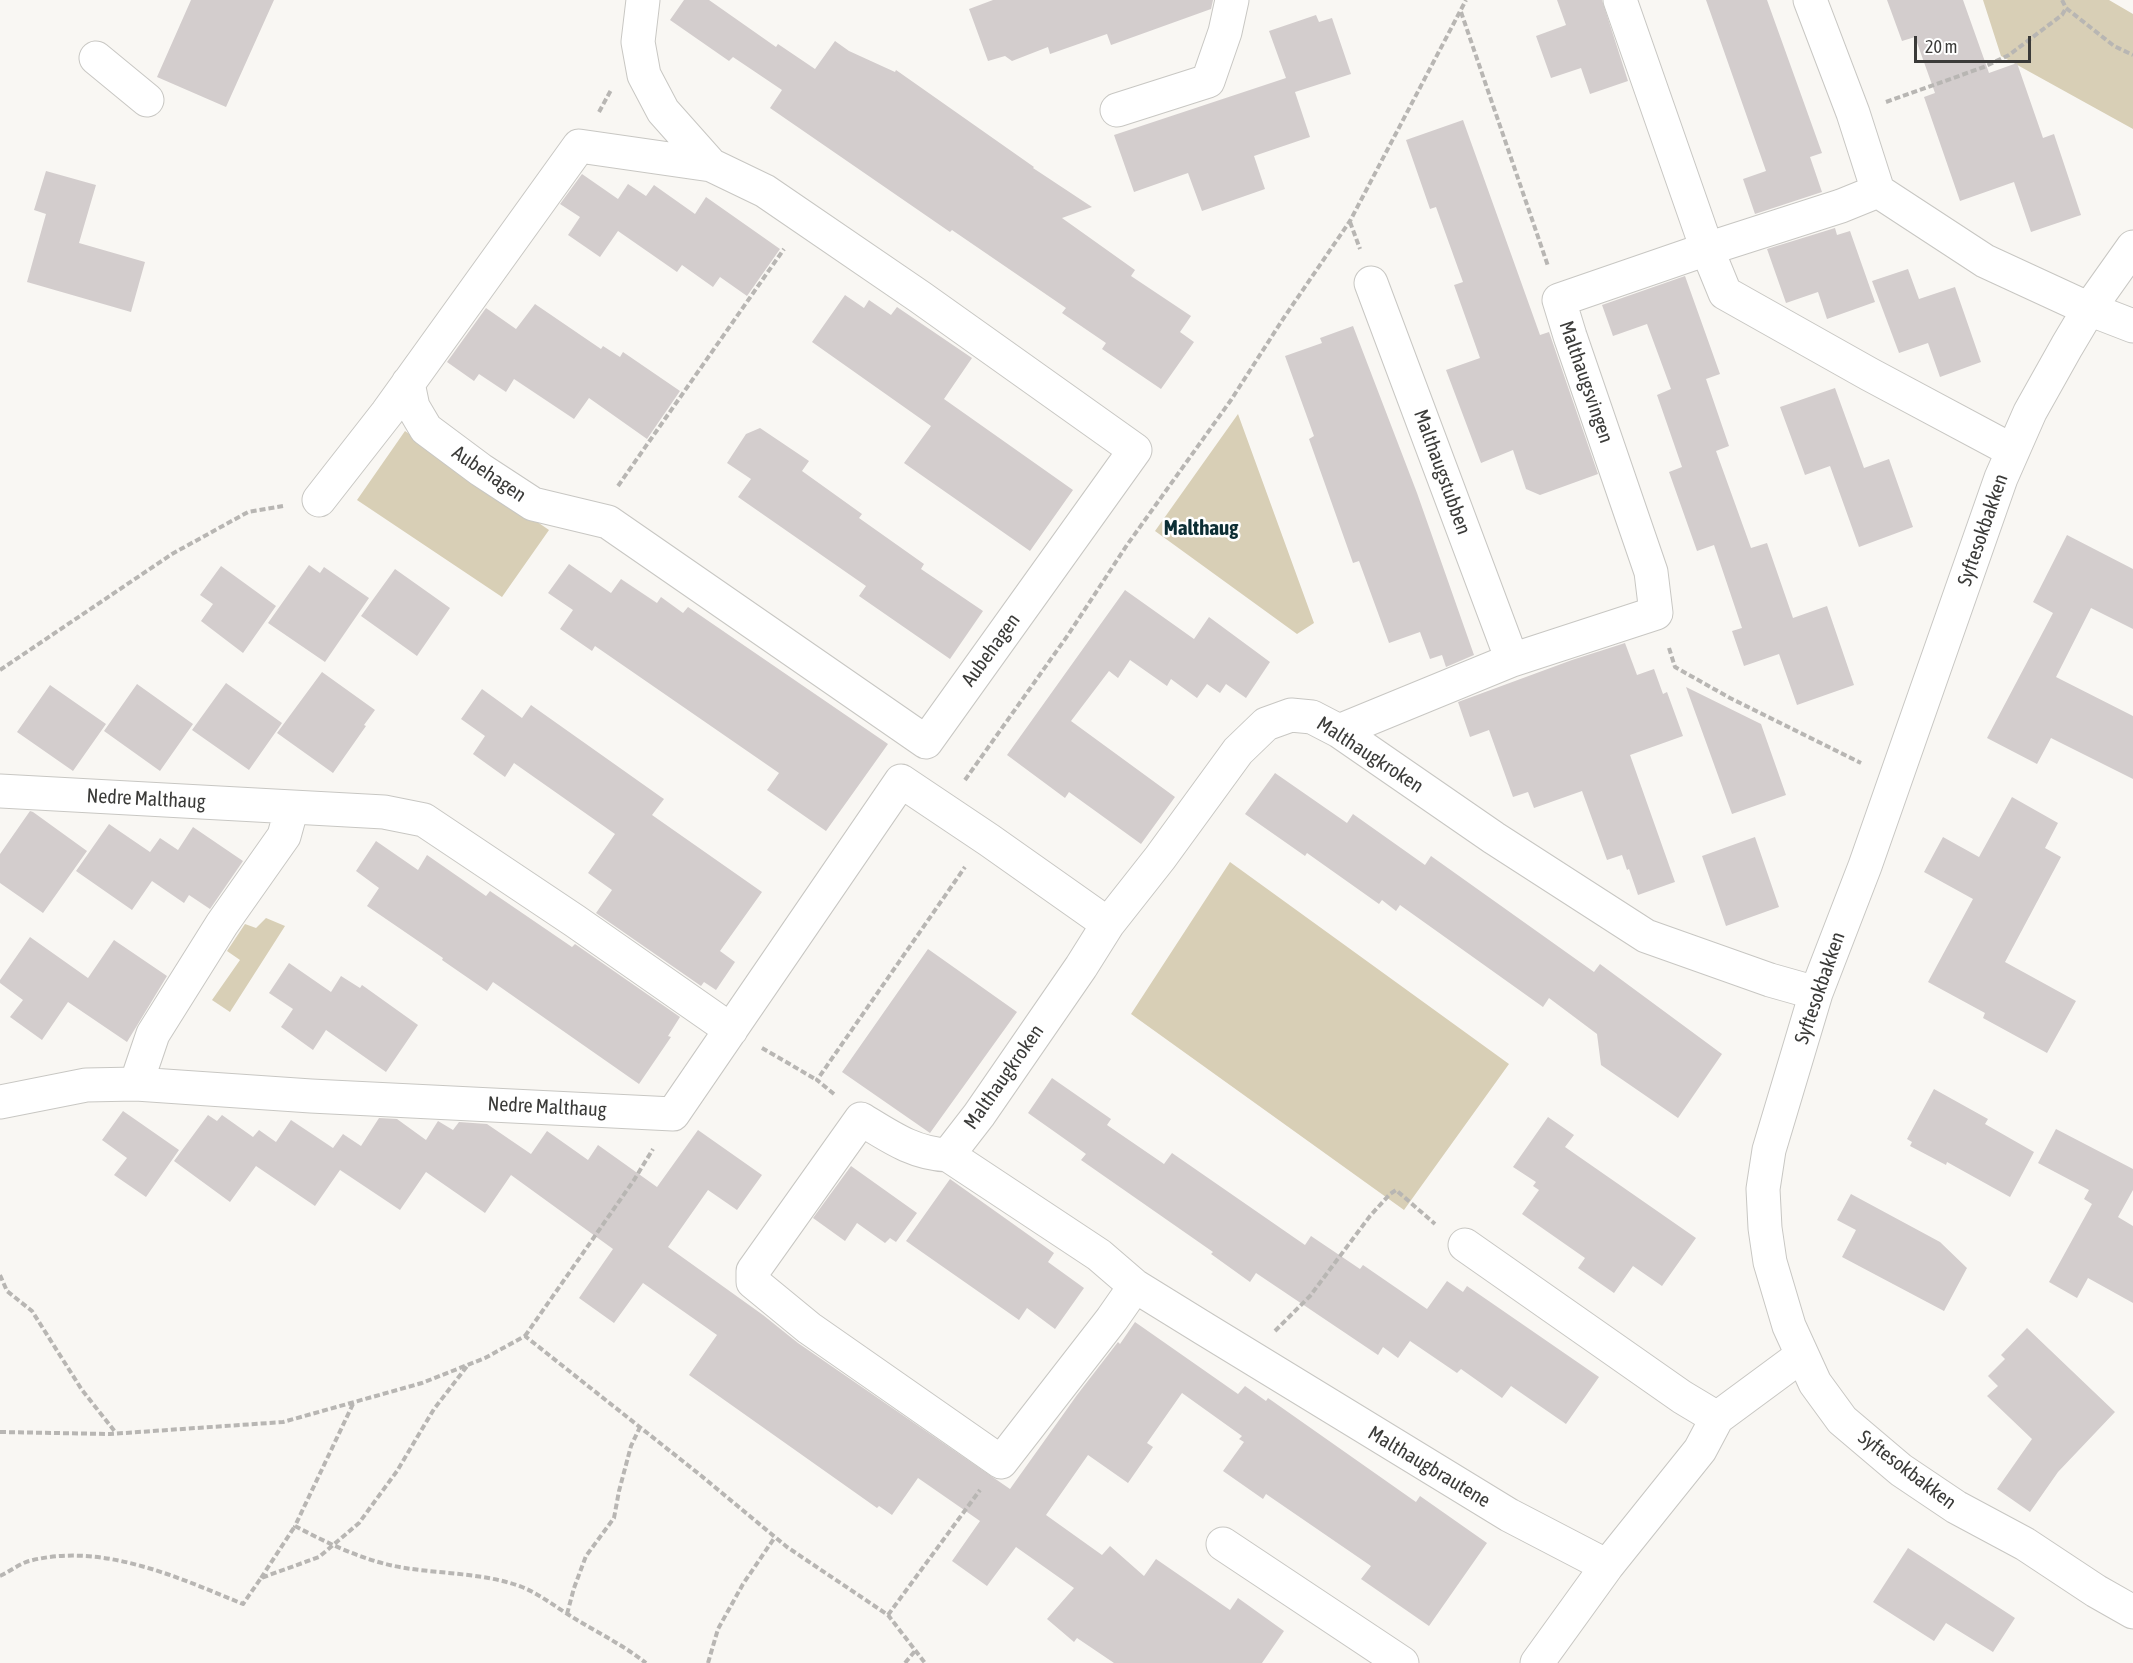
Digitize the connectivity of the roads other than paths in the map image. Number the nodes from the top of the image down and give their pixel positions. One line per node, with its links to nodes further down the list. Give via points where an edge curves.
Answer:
1 (643, 0): 8 (street, Aubehagen, via 638,42 644,75 663,111)
2 (1232, 0): 7 (street, via 1208,81)
3 (1620, 0): 11 (street)
4 (1810, 0): 9 (street)
5 (96, 57): 6 (street)
6 (147, 100)
7 (1117, 110)
8 (711, 165): 15 (street, Aubehagen, via 579,146); 15 (street, Aubehagen, via 765,191 1135,450 926,742 608,522 533,504 481,470 426,429 413,407)
9 (1878, 191): 11 (street, Malthaugsvingen); 13 (street, via 1985,261)
10 (2133, 247): 13 (street, Syftesokbakken)
11 (1707, 249): 16 (street, via 1725,293); 18 (street, Malthaugsvingen, via 1559,300 1651,572 1656,613)
12 (1371, 283): 18 (street, Malthaugstubben)
13 (2089, 309): 14 (street); 16 (street, Syftesokbakken, via 2030,412)
14 (2133, 326)
15 (408, 383): 17 (street)
16 (2013, 451): 23 (street, Syftesokbakken)
17 (320, 500)
18 (1512, 660): 19 (street)
19 (1339, 731): 22 (street, Malthaugkroken, via 1311,717 1292,715 1266,724 1238,751); 23 (street, Malthaugkroken, via 1646,936)
20 (0, 791): 21 (street, Nedre Malthaug)
21 (292, 807): 24 (street, Nedre Malthaug, via 384,812 424,820); 25 (street, via 284,836 222,924 153,1034)
22 (1108, 924): 24 (street, via 901,781); 27 (street, Malthaugkroken)
23 (1816, 993): 30 (street, Syftesokbakken, via 1769,1150 1763,1189 1770,1262)
24 (731, 1030): 25 (street, Nedre Malthaug, via 673,1114)
25 (136, 1084): 26 (street, Nedre Malthaug, via 86,1085)
26 (0, 1102)
27 (948, 1155): 29 (street, via 1099,1255); 29 (street, via 905,1146 861,1119 753,1271 753,1282 809,1328 1001,1462)
28 (1464, 1245): 31 (street)
29 (1135, 1286): 33 (street, Malthaugbrautene, via 1509,1515)
30 (1801, 1356): 31 (street); 34 (street, Syftesokbakken, via 1842,1420 1901,1470)
31 (1717, 1418): 33 (street, via 1700,1450)
32 (1223, 1544): 35 (street)
33 (1607, 1566): 36 (street)
34 (2133, 1612)
35 (1401, 1663)
36 (1537, 1663)

